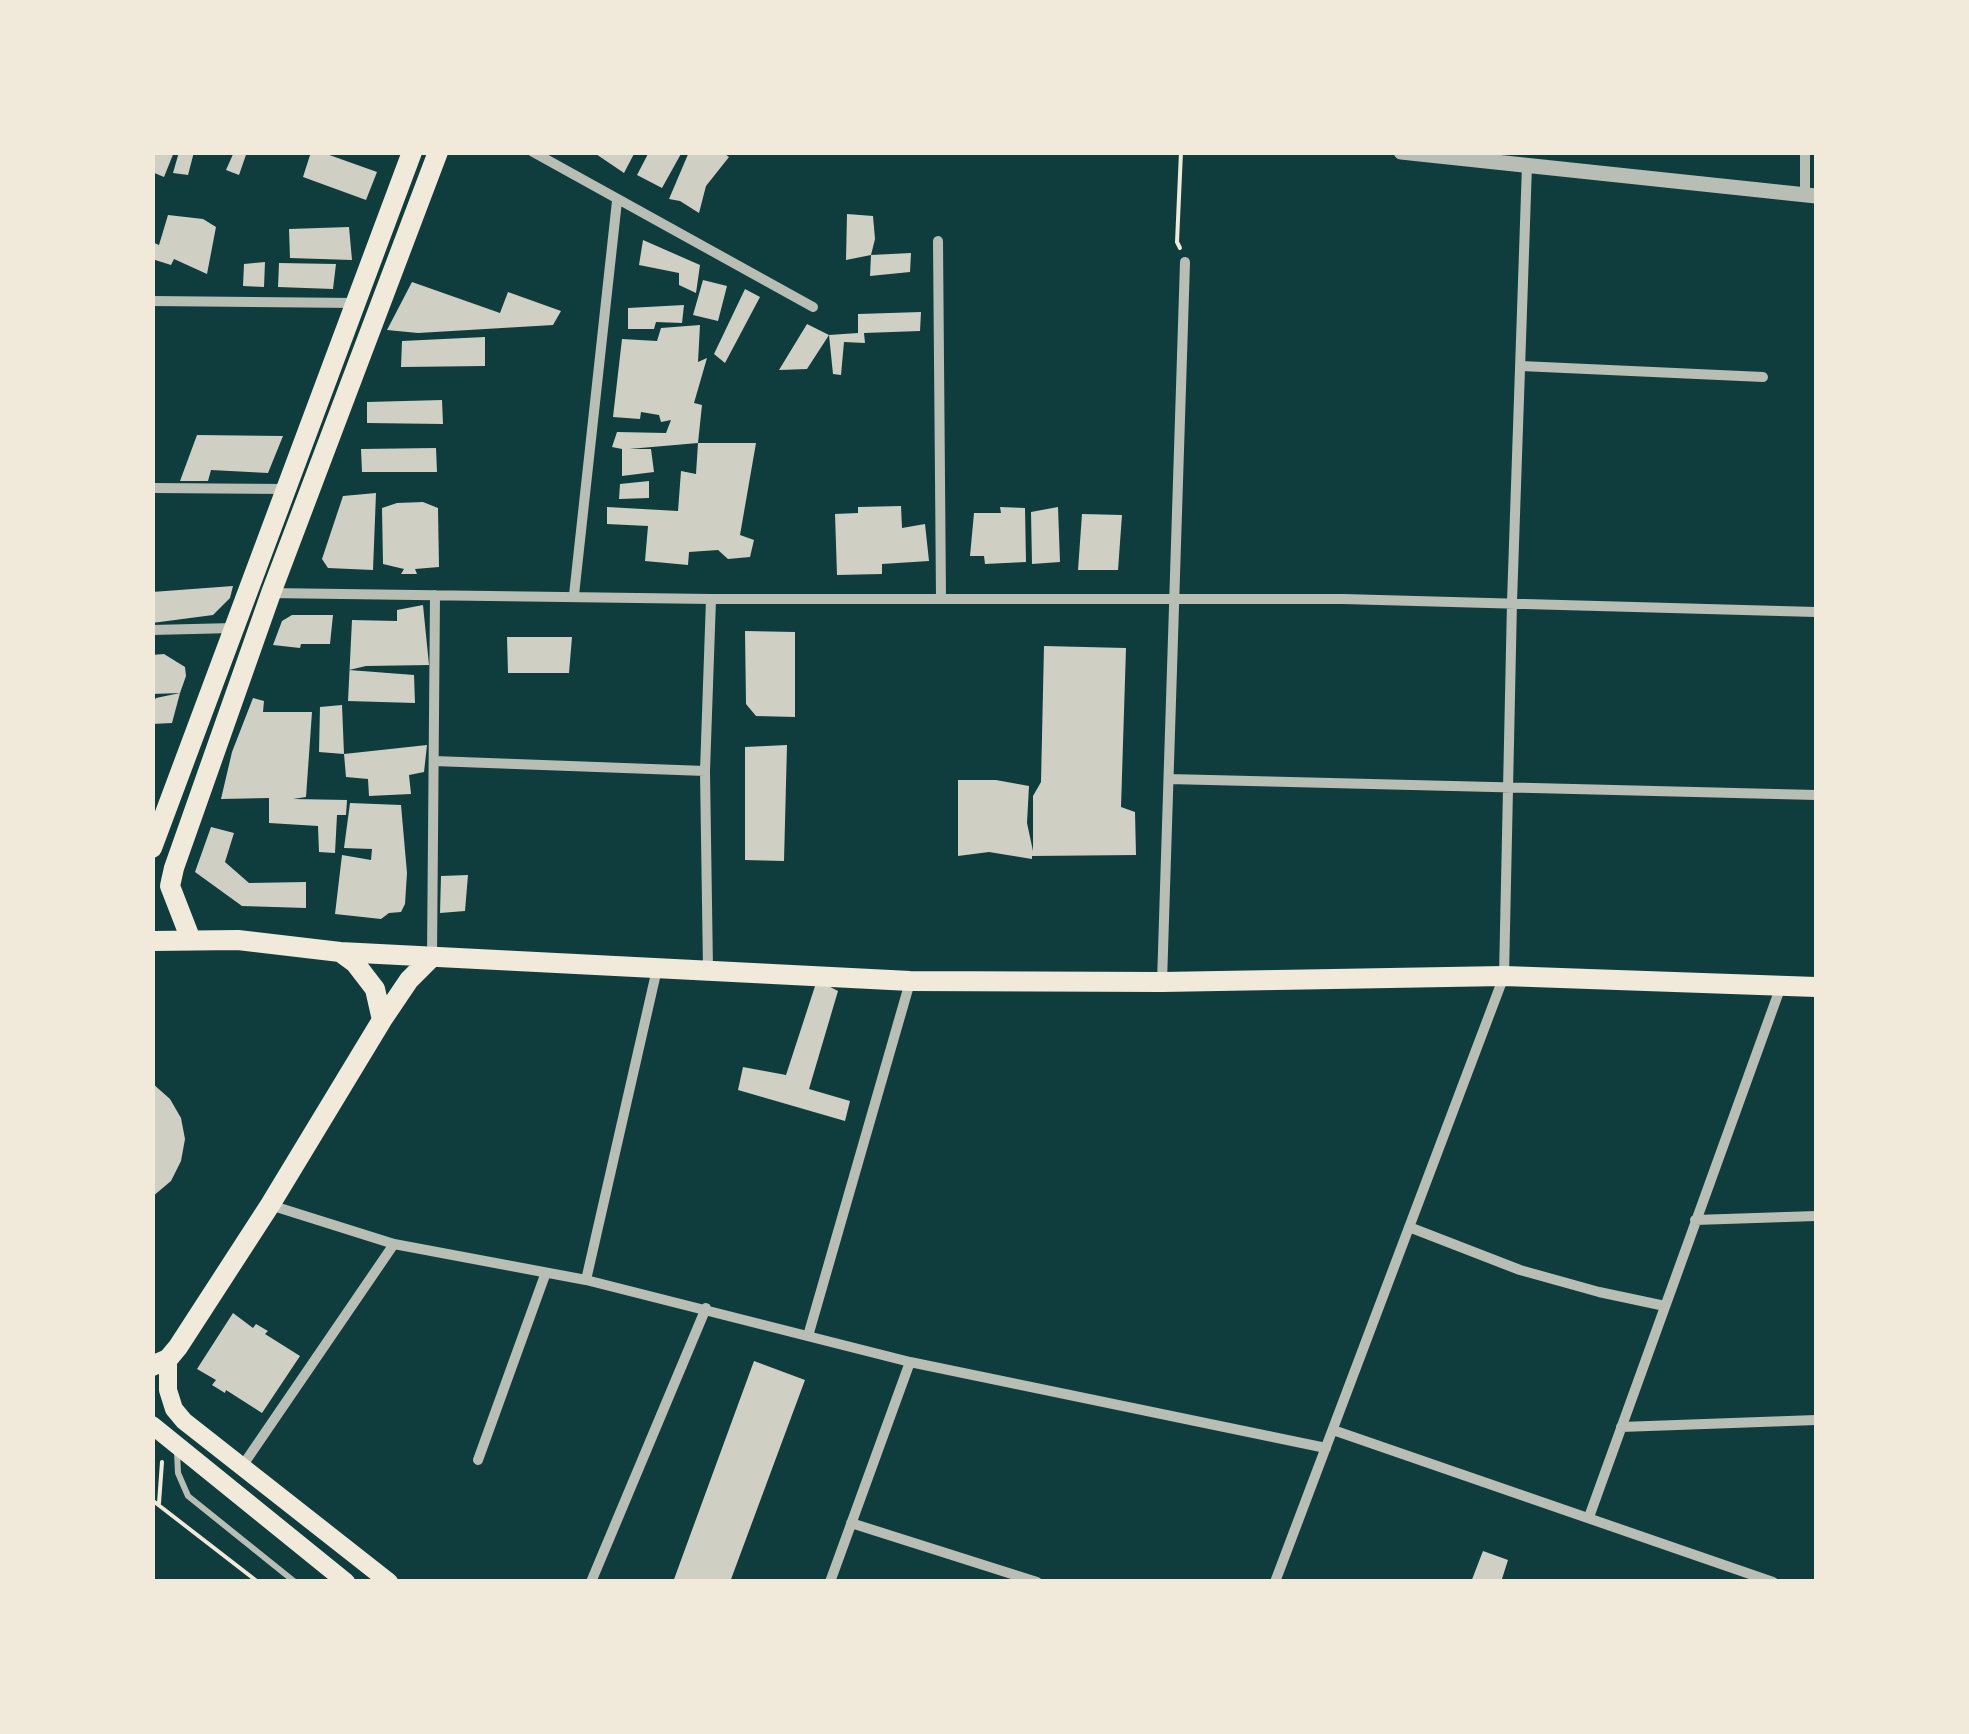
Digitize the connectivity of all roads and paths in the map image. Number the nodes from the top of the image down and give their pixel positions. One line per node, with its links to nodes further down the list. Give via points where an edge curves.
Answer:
1 (412, 152): 13 (main road)
2 (438, 152): 20 (main road)
3 (533, 152): 9 (street)
4 (1182, 152): 11 (path, via 1177,242)
5 (1401, 152): 7 (street)
6 (1805, 152): 8 (street)
7 (1528, 165): 8 (street); 15 (street)
8 (1811, 195)
9 (617, 200): 14 (street); 22 (street)
10 (938, 241): 23 (street)
11 (1185, 262): 24 (street)
12 (152, 302): 13 (street)
13 (356, 303): 18 (main road)
14 (813, 307)
15 (1521, 366): 16 (street); 26 (street)
16 (1763, 377)
17 (152, 488): 18 (street)
18 (286, 490): 19 (main road)
19 (248, 593): 20 (street); 28 (main road)
20 (271, 594): 21 (street); 37 (main road, via 174,868 170,886)
21 (436, 594): 22 (street); 30 (street)
22 (574, 595): 25 (street)
23 (941, 598): 24 (street); 25 (street)
24 (1176, 598): 26 (street); 32 (street)
25 (711, 599): 31 (street)
26 (1512, 602): 27 (street); 33 (street)
27 (1816, 612)
28 (235, 628): 29 (street); 35 (main road)
29 (152, 630)
30 (434, 761): 31 (street); 39 (street)
31 (706, 771): 41 (street)
32 (1169, 779): 33 (street); 44 (street)
33 (1507, 788): 34 (street); 42 (street)
34 (1816, 795)
35 (152, 848)
36 (152, 940): 37 (main road)
37 (191, 940): 38 (main road)
38 (340, 952): 39 (main road); 47 (main road, via 375,988)
39 (432, 957): 40 (main road); 47 (main road)
40 (657, 968): 41 (main road); 54 (street)
41 (708, 969): 43 (main road)
42 (1504, 976): 44 (main road); 45 (main road); 51 (street)
43 (910, 981): 44 (main road); 57 (street)
44 (1162, 982)
45 (1781, 986): 46 (main road); 50 (street)
46 (1816, 986)
47 (382, 1020): 48 (main road)
48 (270, 1206): 52 (street); 59 (main road)
49 (1816, 1216): 50 (street)
50 (1694, 1220): 55 (street)
51 (1409, 1227): 55 (street, via 1520,1270); 63 (street)
52 (394, 1244): 53 (street); 67 (street)
53 (545, 1275): 54 (street); 66 (street)
54 (586, 1280): 56 (street)
55 (1665, 1306): 62 (street)
56 (706, 1308): 57 (street); 76 (street)
57 (808, 1336): 58 (street)
58 (910, 1362): 64 (street); 71 (street)
59 (160, 1363): 67 (main road, via 174,1409)
60 (1816, 1420): 62 (street)
61 (152, 1425): 65 (main road)
62 (1620, 1427): 70 (street)
63 (1333, 1430): 64 (street); 70 (street)
64 (1326, 1448): 79 (street)
65 (170, 1450): 69 (path); 73 (lane, via 188,1496); 74 (main road)
66 (478, 1460)
67 (243, 1465): 75 (main road)
68 (152, 1500): 69 (path)
69 (159, 1504): 72 (path)
70 (1589, 1517): 80 (street)
71 (851, 1523): 77 (street); 78 (street)
72 (258, 1582)
73 (295, 1582)
74 (346, 1582)
75 (389, 1582)
76 (591, 1582)
77 (830, 1582)
78 (1038, 1582)
79 (1275, 1582)
80 (1773, 1582)

